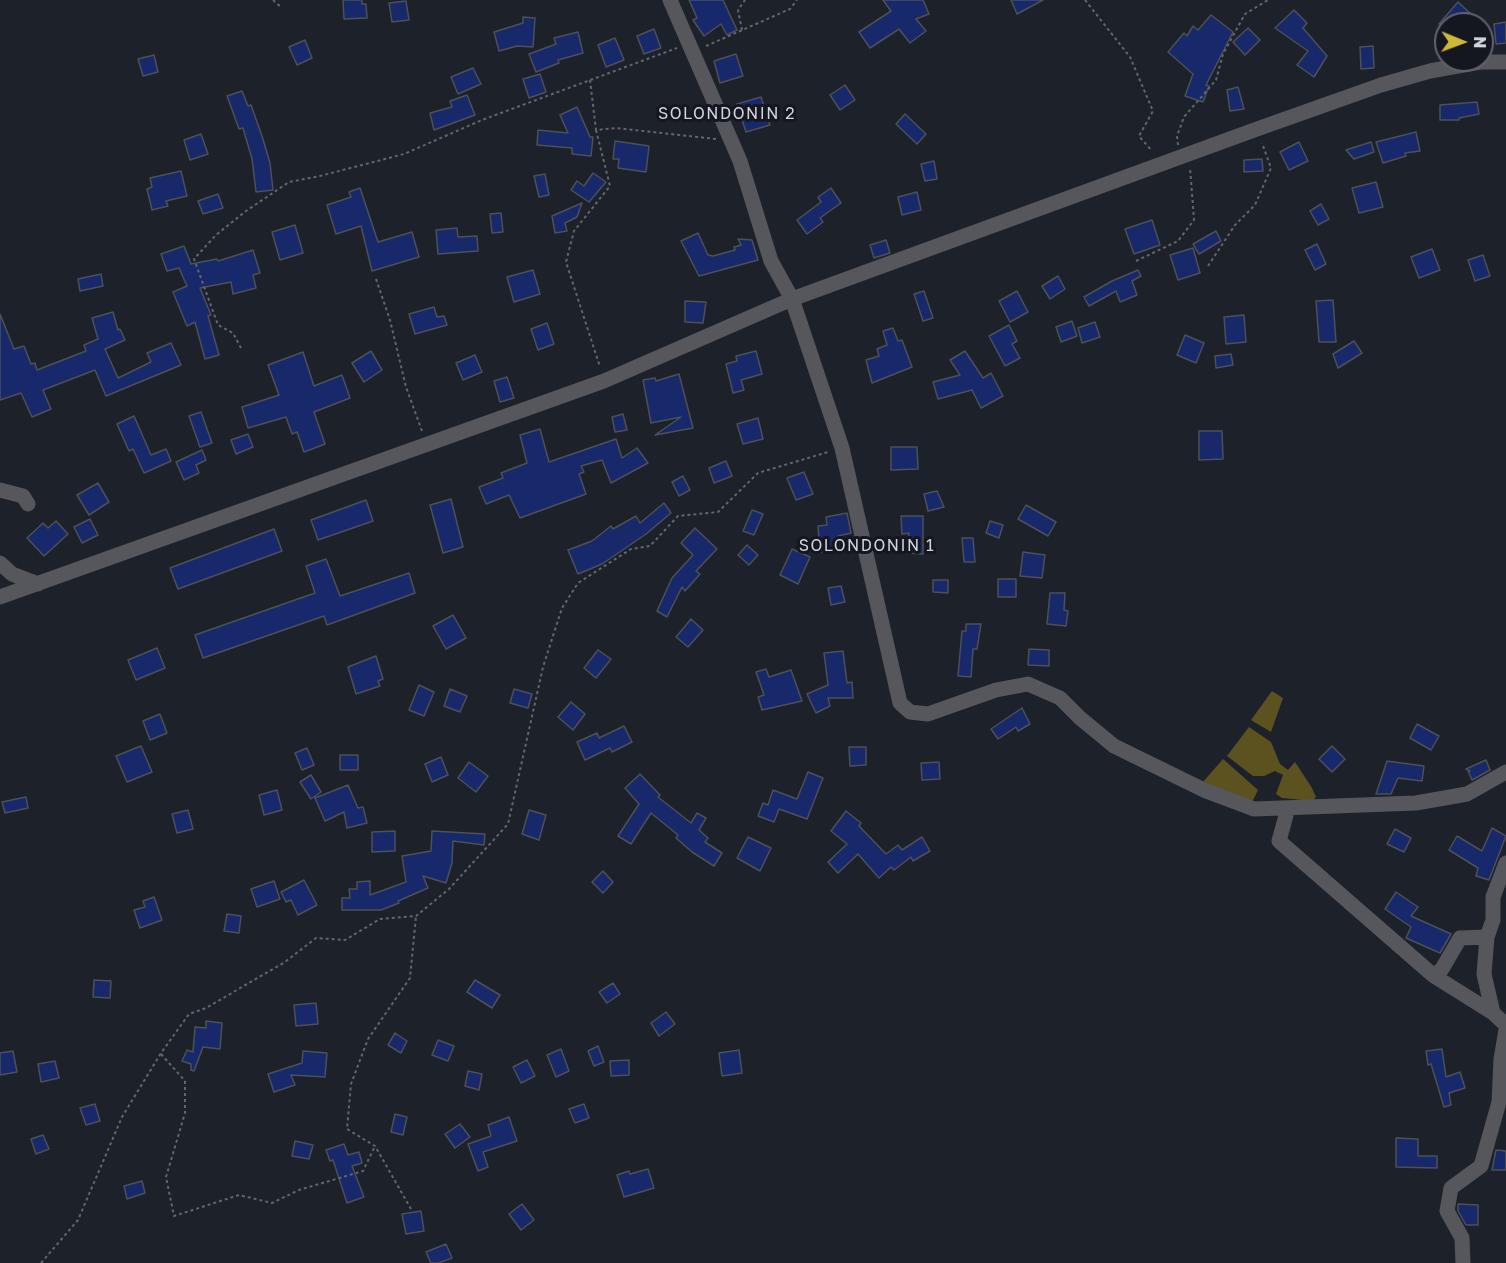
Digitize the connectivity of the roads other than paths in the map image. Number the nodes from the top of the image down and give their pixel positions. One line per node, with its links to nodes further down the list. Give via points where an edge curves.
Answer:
1 (670, 0): 3 (street, via 740,161 771,261)
2 (1506, 62): 3 (street, via 1480,62 1430,71 1381,85)
3 (792, 299): 7 (street, via 604,381); 10 (street, via 842,448 900,703 910,712 928,714 996,690 1028,684 1060,698 1114,746 1206,791 1254,809)
4 (0, 490): 5 (street, via 23,496)
5 (28, 504)
6 (0, 563): 7 (street, via 12,574)
7 (38, 584): 8 (street)
8 (0, 597)
9 (1506, 772): 10 (street, via 1467,794 1416,803)
10 (1288, 808): 13 (street, via 1279,841)
11 (1506, 863): 12 (street, via 1493,897 1493,920)
12 (1487, 937): 13 (street, via 1460,938); 14 (street, via 1485,974)
13 (1434, 976): 14 (street)
14 (1493, 1013): 15 (street)
15 (1506, 1025)
16 (1506, 1030): 17 (street, via 1499,1102 1485,1156 1481,1166 1451,1188 1447,1211 1462,1238)
17 (1463, 1263)

